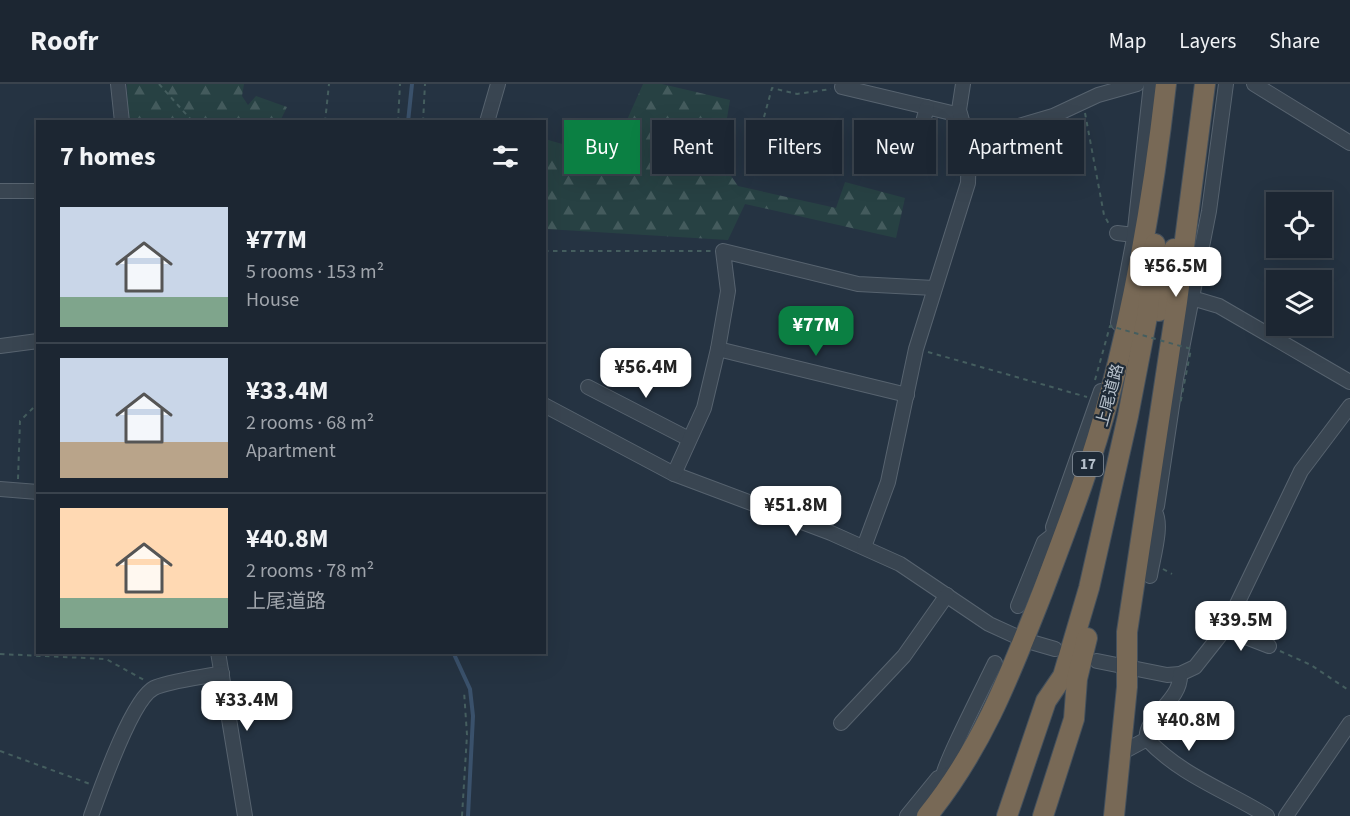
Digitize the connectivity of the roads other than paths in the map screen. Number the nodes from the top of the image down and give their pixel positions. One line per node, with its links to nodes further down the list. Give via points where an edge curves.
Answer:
1 (118, 84): 13 (street)
2 (498, 84): 14 (street)
3 (963, 84): 12 (street)
4 (1137, 84): 17 (street)
5 (1151, 84): 23 (street)
6 (1167, 84): 39 (highway, 上尾道路 / 17, via 1134,297 1095,446); 63 (highway, via 1150,294 1128,416 1076,637 1063,676 1046,701)
7 (1226, 84): 25 (street, via 1209,211)
8 (1254, 84): 18 (street)
9 (842, 87): 11 (street)
10 (1204, 92): 38 (highway); 64 (highway, via 1120,507 1077,679 1074,719)
11 (927, 107): 12 (street); 15 (street)
12 (960, 115): 16 (street)
13 (122, 120)
14 (488, 120)
15 (924, 120)
16 (962, 120)
17 (1039, 120)
18 (1350, 143)
19 (968, 174): 24 (street)
20 (0, 191): 21 (street)
21 (36, 191)
22 (1117, 233): 23 (street)
23 (1134, 236): 39 (street, via 1099,400 1053,526)
24 (934, 288): 28 (street, via 858,284 723,251 728,291); 31 (street)
25 (1192, 298): 29 (street, via 1219,306); 38 (street)
26 (36, 341): 27 (street)
27 (0, 346)
28 (718, 349): 31 (street); 34 (street, via 704,408)
29 (1350, 382)
30 (588, 387): 34 (street)
31 (907, 395): 40 (street, via 888,482)
32 (546, 406): 35 (street)
33 (1350, 406): 44 (street, via 1301,471)
34 (689, 439): 35 (street)
35 (674, 474): 40 (street)
36 (0, 489): 37 (street)
37 (36, 492)
38 (1148, 516): 41 (street, via 1157,515); 51 (highway, via 1127,632)
39 (1055, 543): 43 (street, via 1044,542); 45 (highway, 上尾道路 / 17)
40 (864, 548): 42 (street, via 900,564)
41 (1159, 569)
42 (948, 595): 45 (street, via 989,624); 54 (street, via 904,656)
43 (1018, 606)
44 (1225, 629): 46 (street); 52 (street)
45 (1024, 640): 47 (street); 58 (highway, 上尾道路 / 17, via 995,711)
46 (1269, 646)
47 (1055, 648)
48 (219, 654): 53 (street)
49 (1097, 661): 51 (street)
50 (995, 663): 58 (street, via 945,764)
51 (1126, 669): 52 (street, via 1160,675); 57 (highway)
52 (1186, 672): 56 (street, via 1178,691 1148,728)
53 (222, 673): 59 (street, via 156,688 137,707); 60 (street)
54 (841, 723)
55 (1350, 723): 67 (street)
56 (1147, 739): 57 (street); 66 (street, via 1196,777)
57 (1121, 753): 65 (highway)
58 (952, 773): 61 (street, via 938,778); 62 (highway, 上尾道路 / 17)
59 (91, 816)
60 (245, 816)
61 (907, 816)
62 (927, 816)
63 (1007, 816)
64 (1043, 816)
65 (1114, 816)
66 (1267, 816)
67 (1286, 816)

